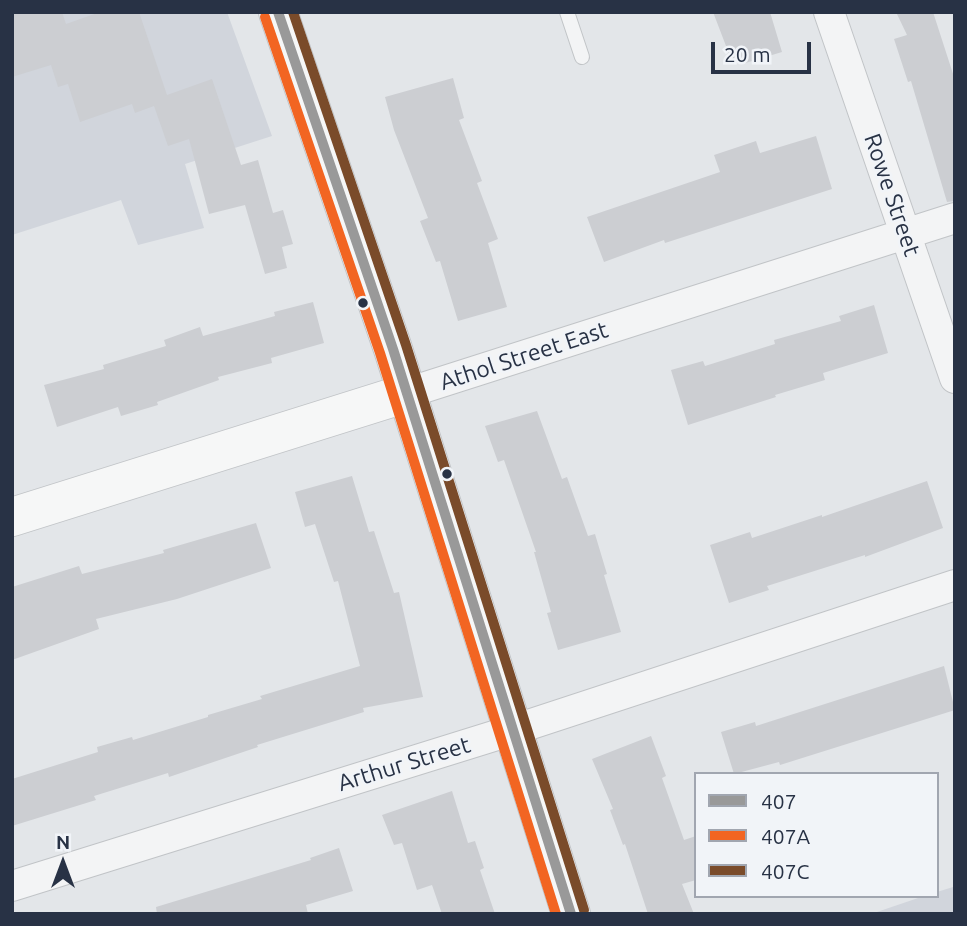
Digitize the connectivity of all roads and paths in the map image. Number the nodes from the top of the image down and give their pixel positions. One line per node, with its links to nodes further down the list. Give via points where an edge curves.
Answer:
1 (278, 12): 8 (main road)
2 (567, 12): 4 (lane)
3 (829, 12): 6 (street, Rowe Street)
4 (582, 57)
5 (955, 218): 6 (street, Athol Street East)
6 (906, 232): 7 (street, Rowe Street); 8 (street, Athol Street East)
7 (955, 378)
8 (407, 393): 9 (main road, Athol Street East); 11 (main road)
9 (12, 517)
10 (955, 585): 11 (street, Arthur Street)
11 (513, 730): 12 (street, Arthur Street); 13 (main road)
12 (12, 886)
13 (571, 914)

